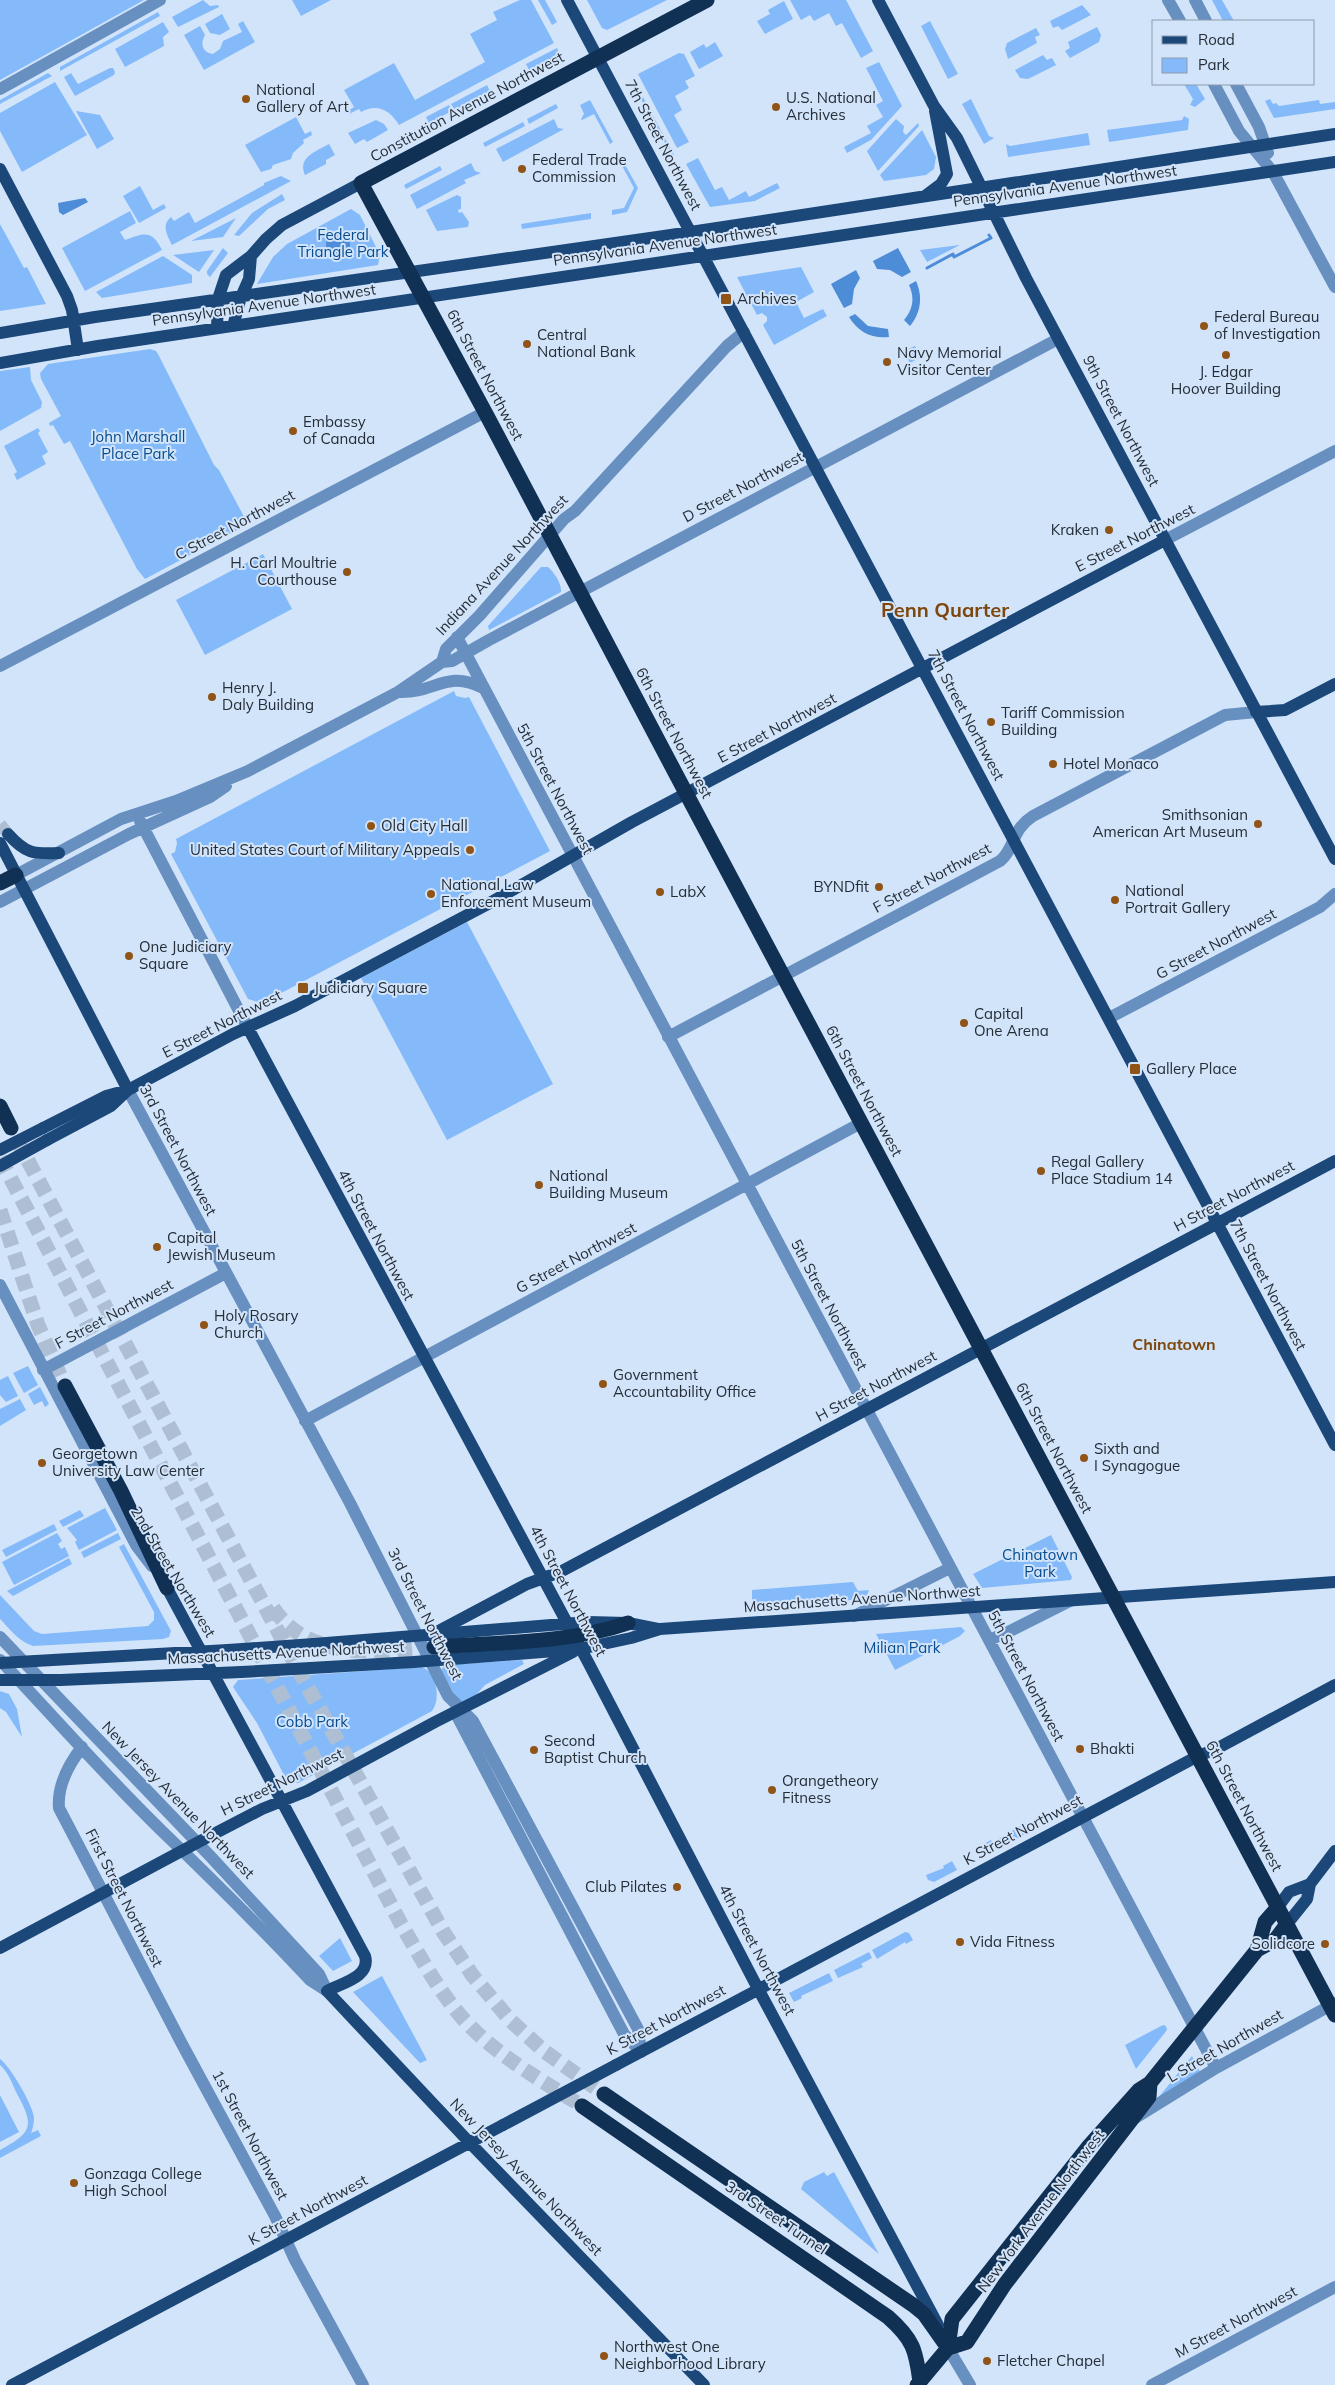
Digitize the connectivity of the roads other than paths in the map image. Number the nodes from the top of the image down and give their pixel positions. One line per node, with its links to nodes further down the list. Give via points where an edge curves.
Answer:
1 (160, 0): 12 (street)
2 (567, 0): 9 (main road, 7th Street Northwest)
3 (707, 0): 9 (highway, Constitution Avenue Northwest)
4 (878, 0): 13 (main road, 9th Street Northwest)
5 (1168, 0): 7 (street)
6 (1195, 0): 8 (street)
7 (1179, 20)
8 (1205, 20)
9 (598, 58): 19 (highway, Constitution Avenue Northwest); 23 (main road, 7th Street Northwest)
10 (1215, 85): 15 (street, via 1239,131)
11 (1237, 85): 15 (street, via 1259,127)
12 (0, 89)
13 (934, 106): 20 (main road, 9th Street Northwest, via 957,138); 21 (main road, via 947,174 941,184)
14 (1335, 134): 15 (main road, Pennsylvania Avenue Northwest)
15 (1258, 145): 18 (street); 20 (main road, Pennsylvania Avenue Northwest)
16 (1335, 162): 18 (main road, Pennsylvania Avenue Northwest)
17 (0, 169): 31 (main road, via 67,296)
18 (1273, 172): 22 (main road, Pennsylvania Avenue Northwest); 27 (street)
19 (361, 183): 24 (main road, Constitution Avenue Northwest, via 282,225); 26 (highway, 6th Street Northwest)
20 (981, 188): 21 (main road, Pennsylvania Avenue Northwest); 22 (main road, 9th Street Northwest)
21 (925, 196): 23 (main road, Pennsylvania Avenue Northwest)
22 (993, 213): 25 (main road, Pennsylvania Avenue Northwest); 36 (main road, 9th Street Northwest)
23 (691, 231): 25 (main road, 7th Street Northwest); 26 (main road, Pennsylvania Avenue Northwest)
24 (251, 256): 28 (main road, via 249,279); 30 (main road, Constitution Avenue Northwest, via 226,275)
25 (704, 256): 29 (main road, Pennsylvania Avenue Northwest); 34 (main road, 7th Street Northwest)
26 (410, 272): 28 (main road, Pennsylvania Avenue Northwest); 29 (highway, 6th Street Northwest)
27 (1335, 287)
28 (241, 297): 30 (main road, Pennsylvania Avenue Northwest); 32 (main road)
29 (424, 298): 32 (main road, Pennsylvania Avenue Northwest); 39 (highway, 6th Street Northwest)
30 (218, 299): 31 (main road, Pennsylvania Avenue Northwest); 33 (main road, Constitution Avenue Northwest)
31 (74, 321): 35 (main road, Pennsylvania Avenue Northwest); 37 (main road)
32 (233, 326): 33 (main road, Pennsylvania Avenue Northwest)
33 (217, 328): 37 (main road, Pennsylvania Avenue Northwest)
34 (744, 332): 41 (main road, 7th Street Northwest); 42 (street, Indiana Avenue Northwest, via 727,346)
35 (0, 333)
36 (1058, 339): 41 (street, D Street Northwest); 43 (main road, 9th Street Northwest)
37 (78, 350): 38 (main road, Pennsylvania Avenue Northwest)
38 (0, 363)
39 (485, 412): 42 (highway, 6th Street Northwest); 48 (street, C Street Northwest)
40 (1335, 451): 43 (street, E Street Northwest)
41 (816, 467): 44 (street, D Street Northwest); 49 (main road, 7th Street Northwest)
42 (550, 536): 44 (highway, 6th Street Northwest); 45 (street, Indiana Avenue Northwest)
43 (1165, 540): 49 (main road, E Street Northwest); 53 (main road, 9th Street Northwest)
44 (580, 592): 46 (street, D Street Northwest); 55 (highway, 6th Street Northwest)
45 (457, 638): 46 (street, 5th Street Northwest); 47 (street, Indiana Avenue Northwest, via 446,649)
46 (465, 654): 47 (street, D Street Northwest); 51 (street, 5th Street Northwest)
47 (442, 662): 52 (street, Indiana Avenue Northwest)
48 (0, 666)
49 (923, 668): 55 (main road, E Street Northwest); 58 (main road, 7th Street Northwest)
50 (1335, 684): 53 (main road, F Street Northwest, via 1285,710)
51 (483, 688): 52 (street, via 455,679 414,693); 61 (street, 5th Street Northwest)
52 (398, 692): 54 (street, Indiana Avenue Northwest)
53 (1256, 712): 58 (street, F Street Northwest, via 1231,713 1220,718 1034,816); 62 (main road, 9th Street Northwest)
54 (248, 770): 56 (street, Indiana Avenue Northwest); 57 (street, Indiana Avenue Northwest, via 210,797)
55 (686, 793): 61 (main road, E Street Northwest); 68 (highway, 6th Street Northwest)
56 (137, 814): 57 (street, 4th Street Northwest); 60 (street, Indiana Avenue Northwest)
57 (143, 827): 65 (street); 70 (street, 4th Street Northwest)
58 (1013, 837): 68 (street, F Street Northwest, via 1000,861); 69 (main road, 7th Street Northwest)
59 (4, 838): 60 (main road, via 30,852); 63 (main road, 3rd Street Northwest)
60 (59, 853): 63 (street, Indiana Avenue Northwest)
61 (572, 855): 70 (main road, E Street Northwest, via 488,904); 71 (street, 5th Street Northwest)
62 (1335, 858)
63 (16, 875): 64 (highway); 65 (main road, 3rd Street Northwest)
64 (0, 883)
65 (24, 890): 67 (street); 72 (main road, 3rd Street Northwest)
66 (1335, 894): 69 (street, G Street Northwest, via 1320,907)
67 (0, 902)
68 (783, 976): 71 (street, F Street Northwest); 74 (highway, 6th Street Northwest)
69 (1109, 1018): 80 (main road, 7th Street Northwest)
70 (248, 1028): 72 (main road, E Street Northwest); 84 (main road, 4th Street Northwest)
71 (668, 1037): 79 (street, 5th Street Northwest)
72 (128, 1090): 76 (main road, E Street Northwest, bridge, via 106,1096); 78 (main road, E Street Northwest, bridge, via 111,1106); 81 (street, 3rd Street Northwest)
73 (0, 1106): 75 (highway)
74 (861, 1123): 79 (street, G Street Northwest); 83 (highway, 6th Street Northwest)
75 (11, 1128)
76 (0, 1150)
77 (1335, 1161): 80 (main road, H Street Northwest)
78 (0, 1166)
79 (746, 1184): 84 (street, G Street Northwest); 87 (street, 5th Street Northwest)
80 (1218, 1223): 83 (main road, H Street Northwest); 89 (main road, 7th Street Northwest)
81 (226, 1273): 85 (street, F Street Northwest); 88 (street, 3rd Street Northwest)
82 (0, 1285): 85 (street, 2nd Street Northwest)
83 (982, 1348): 87 (main road, H Street Northwest); 94 (highway, 6th Street Northwest)
84 (424, 1358): 88 (street, G Street Northwest); 91 (main road, 4th Street Northwest)
85 (43, 1370): 93 (street, 2nd Street Northwest, via 136,1545)
86 (65, 1386): 93 (highway, via 121,1491)
87 (866, 1409): 90 (street, 5th Street Northwest); 91 (main road, H Street Northwest, via 560,1572)
88 (305, 1421): 100 (street, 3rd Street Northwest)
89 (1335, 1445)
90 (950, 1568): 96 (street, 5th Street Northwest); 97 (street)
91 (543, 1578): 101 (main road, 4th Street Northwest); 104 (main road, H Street Northwest, via 526,1584)
92 (1335, 1582): 94 (main road, Massachusetts Avenue Northwest)
93 (167, 1588): 105 (main road, 2nd Street Northwest)
94 (1114, 1598): 95 (main road, Massachusetts Avenue Northwest); 115 (highway, 6th Street Northwest)
95 (1070, 1601): 96 (main road, Massachusetts Avenue Northwest); 103 (street)
96 (971, 1608): 97 (main road, Massachusetts Avenue Northwest); 103 (street, 5th Street Northwest)
97 (854, 1616): 99 (main road, Massachusetts Avenue Northwest)
98 (628, 1623): 99 (main road, Massachusetts Avenue Northwest); 101 (highway)
99 (660, 1629): 101 (main road, Massachusetts Avenue Northwest, via 631,1638)
100 (418, 1636): 104 (main road, Massachusetts Avenue Northwest); 104 (street, 3rd Street Northwest); 105 (main road, Massachusetts Avenue Northwest, bridge)
101 (573, 1636): 104 (highway); 113 (main road, H Street Northwest); 127 (main road, 4th Street Northwest)
102 (0, 1637): 107 (street, New Jersey Avenue Northwest)
103 (989, 1640): 117 (street, 5th Street Northwest)
104 (432, 1647): 108 (main road, Massachusetts Avenue Northwest, bridge, via 328,1667); 113 (street, 3rd Street Northwest, via 448,1696)
105 (201, 1651): 107 (main road, Massachusetts Avenue Northwest); 108 (main road, 2nd Street Northwest)
106 (1, 1662): 107 (main road, Massachusetts Avenue Northwest); 111 (street, New Jersey Avenue Northwest)
107 (23, 1662): 110 (street, New Jersey Avenue Northwest)
108 (213, 1674): 110 (main road, Massachusetts Avenue Northwest); 116 (main road, 2nd Street Northwest)
109 (0, 1680): 111 (main road, Massachusetts Avenue Northwest)
110 (41, 1680): 111 (main road, Massachusetts Avenue Northwest); 118 (street, New Jersey Avenue Northwest)
111 (19, 1681): 114 (street, New Jersey Avenue Northwest)
112 (1335, 1685): 115 (main road, K Street Northwest)
113 (457, 1710): 116 (main road, H Street Northwest, via 307,1791); 131 (street, 3rd Street Northwest, via 624,2034)
114 (82, 1747): 119 (street, New Jersey Avenue Northwest); 122 (street, First Street Northwest, via 63,1781 59,1808)
115 (1198, 1756): 117 (main road, K Street Northwest); 123 (highway, 6th Street Northwest)
116 (282, 1801): 118 (main road, H Street Northwest); 128 (main road, 2nd Street Northwest, via 366,1959 362,1973)
117 (1083, 1817): 127 (main road, K Street Northwest); 130 (street, 5th Street Northwest)
118 (197, 1842): 119 (main road, H Street Northwest); 128 (street, New Jersey Avenue Northwest, via 319,1974)
119 (183, 1850): 122 (main road, H Street Northwest); 128 (street, New Jersey Avenue Northwest, via 310,1980)
120 (1335, 1851): 121 (main road, New York Avenue Northwest)
121 (1310, 1884): 123 (main road, New York Avenue Northwest, via 1289,1892); 124 (main road, New York Avenue Northwest, via 1307,1899)
122 (103, 1893): 125 (main road, H Street Northwest); 132 (street, First Street Northwest)
123 (1278, 1907): 124 (highway, 6th Street Northwest); 126 (highway, New York Avenue Northwest, via 1265,1922)
124 (1287, 1924): 126 (highway, New York Avenue Northwest, via 1275,1940); 129 (highway, 6th Street Northwest)
125 (0, 1948)
126 (1257, 1950): 130 (highway, New York Avenue Northwest)
127 (758, 1989): 131 (main road, K Street Northwest); 141 (main road, 4th Street Northwest)
128 (327, 1990): 138 (main road, New Jersey Avenue Northwest)
129 (1333, 2008): 133 (street, L Street Northwest)
130 (1195, 2028): 133 (street, 5th Street Northwest); 134 (highway, New York Avenue Northwest)
131 (641, 2052): 138 (main road, K Street Northwest, bridge)
132 (191, 2061): 139 (street, 1st Street Northwest)
133 (1216, 2068): 137 (street, L Street Northwest)
134 (1150, 2083): 137 (highway, New York Avenue Northwest, via 1148,2097); 141 (highway, New York Avenue Northwest, via 1139,2090 1089,2146 952,2319)
135 (604, 2094): 141 (highway, 3rd Street Tunnel, via 913,2305 924,2314)
136 (582, 2106): 142 (highway, 3rd Street Tunnel, via 888,2317 912,2344 917,2356)
137 (1132, 2120): 141 (highway, New York Avenue Northwest, via 1006,2284 966,2342)
138 (470, 2143): 139 (main road, K Street Northwest); 145 (main road, New Jersey Avenue Northwest)
139 (286, 2240): 143 (main road, K Street Northwest); 144 (street, 1st Street Northwest)
140 (1334, 2287): 147 (street, M Street Northwest)
141 (948, 2348): 142 (highway, New York Avenue Northwest); 146 (street, 4th Street Northwest)
142 (919, 2383)
143 (12, 2385)
144 (363, 2385)
145 (704, 2385)
146 (970, 2385)
147 (1152, 2385)

